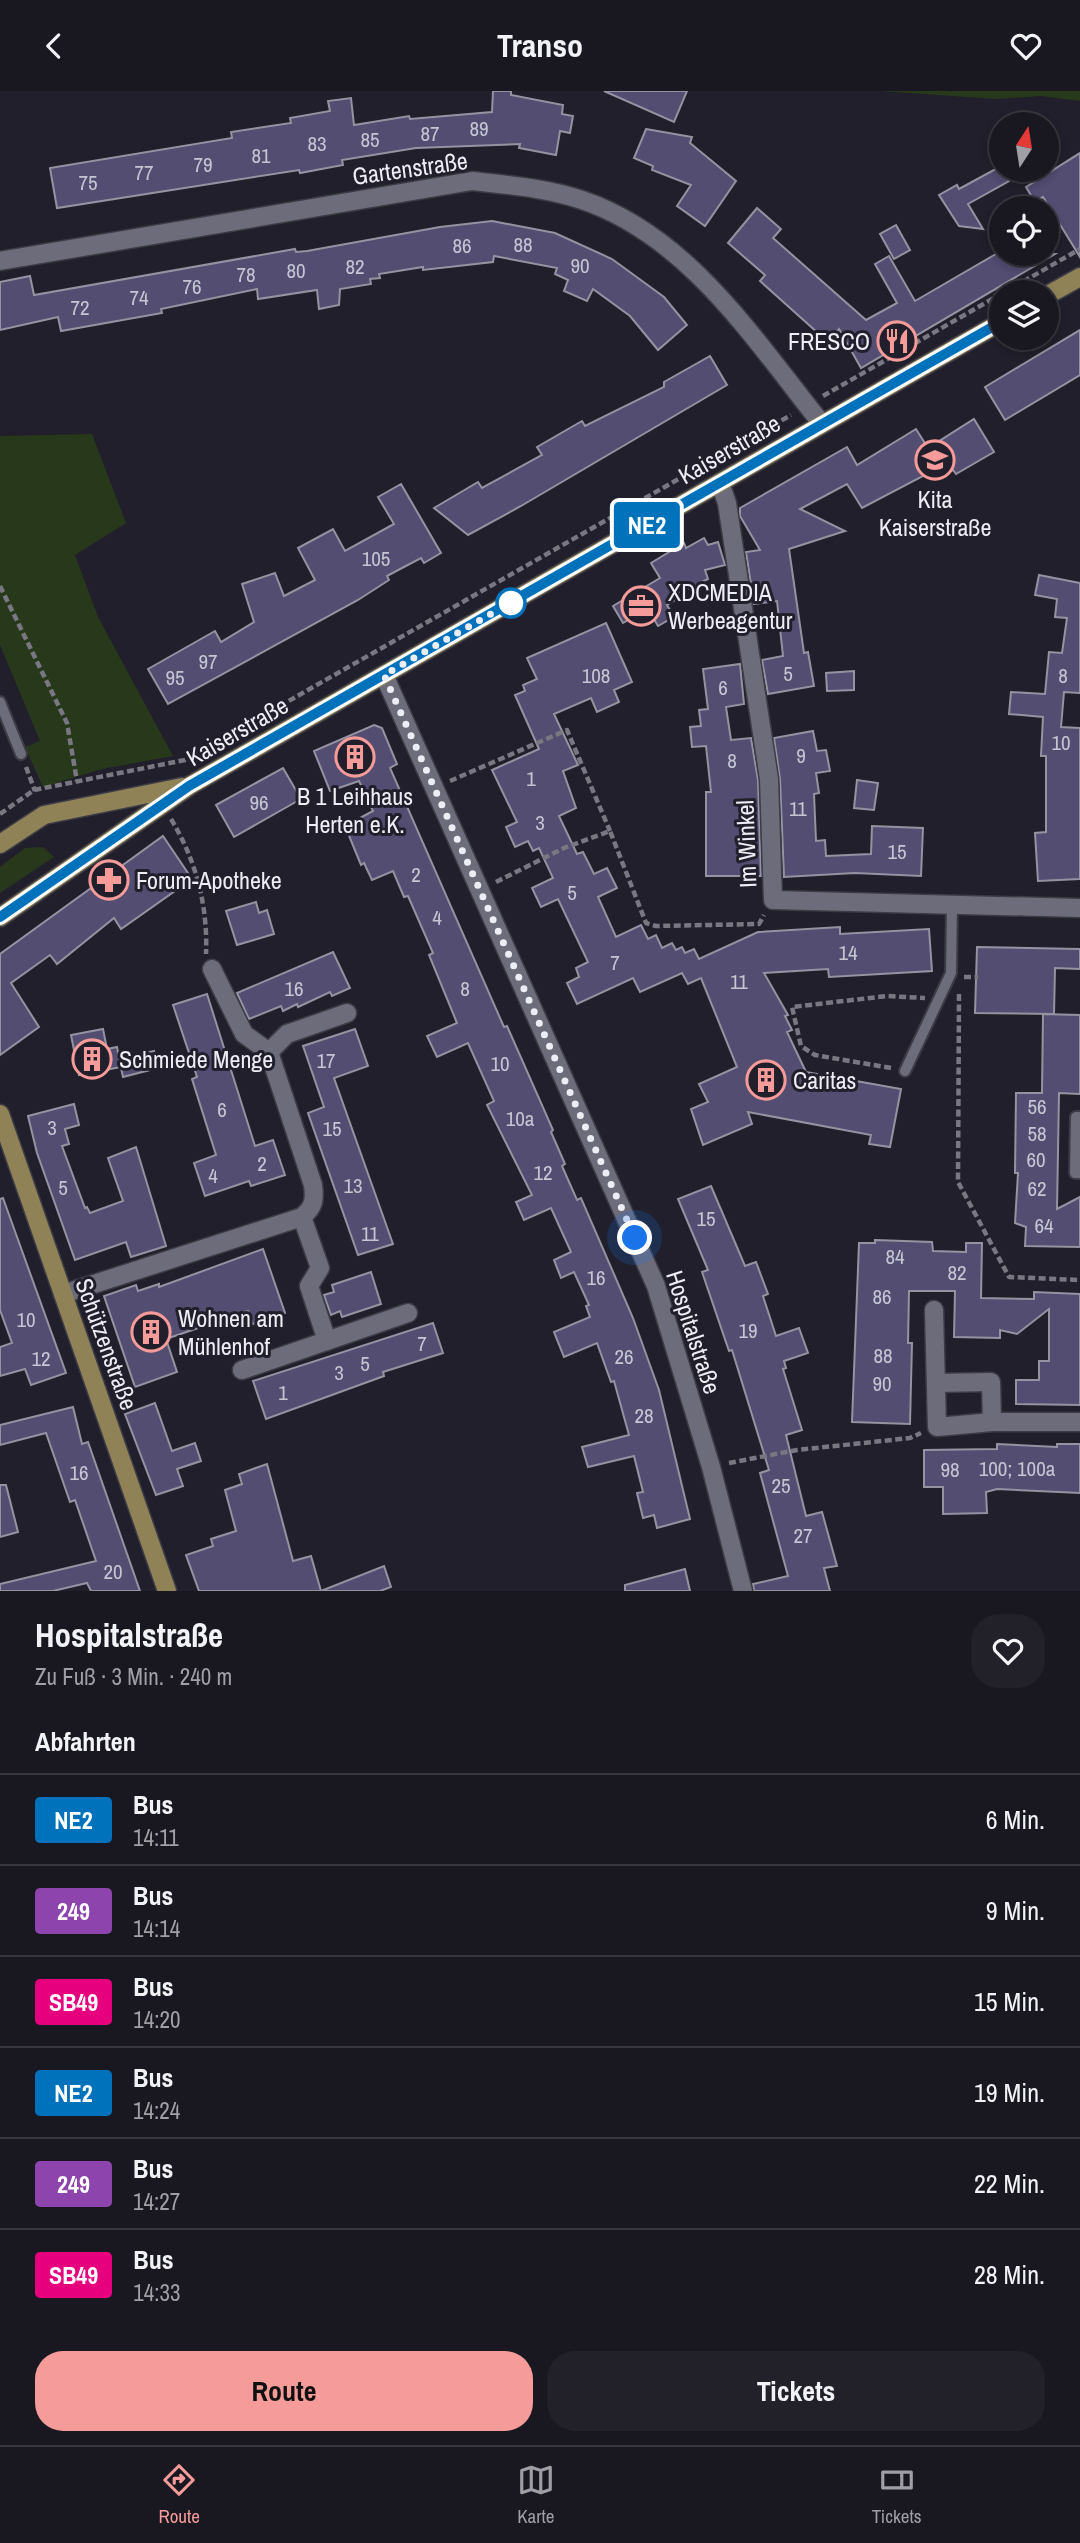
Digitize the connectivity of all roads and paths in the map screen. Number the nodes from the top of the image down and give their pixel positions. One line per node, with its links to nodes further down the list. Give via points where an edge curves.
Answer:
1 (1080, 249): 4 (path)
2 (0, 261): 8 (street, Gartenstraße, via 472,181 527,187 605,210 682,259 731,310)
3 (1080, 277): 5 (main road)
4 (1026, 280)
5 (1059, 289)
6 (989, 301): 8 (path)
7 (989, 329): 9 (main road, Kaiserstraße)
8 (807, 405): 9 (street, Gartenstraße); 15 (path, via 184,760)
9 (822, 424): 10 (main road, Kaiserstraße)
10 (720, 483): 12 (main road, Kaiserstraße); 25 (street, Im Winkel, via 769,779)
11 (0, 586): 15 (path, via 67,723)
12 (384, 675): 16 (main road, Kaiserstraße); 17 (street, Hospitalstraße)
13 (0, 702): 14 (lane)
14 (21, 754): 18 (path)
15 (77, 781): 18 (path)
16 (189, 786): 19 (main road, Kaiserstraße); 21 (main road, Kaiserstraße)
17 (433, 788): 22 (path, via 567,730); 24 (street, Hospitalstraße)
18 (34, 790): 20 (path); 21 (path)
19 (161, 805): 28 (main road, Kaiserstraße); 29 (path, via 186,846 195,872 203,901)
20 (0, 814)
21 (44, 815): 23 (main road, Kaiserstraße)
22 (610, 831): 24 (path); 25 (path, via 646,923 759,924)
23 (0, 844)
24 (480, 890): 51 (street, Hospitalstraße, via 656,1286)
25 (773, 900): 26 (street, Im Winkel)
26 (952, 904): 27 (street, Im Winkel); 33 (lane, via 951,973)
27 (1080, 908)
28 (0, 917)
29 (209, 964): 35 (street, via 244,1034)
30 (960, 965): 31 (path, via 960,977)
31 (978, 977)
32 (960, 990): 41 (path, via 958,1182 1009,1277)
33 (940, 999): 36 (lane); 36 (path, via 887,996 792,1007 801,1047 816,1055)
34 (347, 1013): 35 (street, via 287,1034)
35 (269, 1052): 40 (street, via 313,1185 312,1209)
36 (905, 1071)
37 (0, 1114): 42 (main road, Schützenstraße)
38 (1080, 1117): 39 (lane, via 1076,1117 1075,1162 1075,1173)
39 (1080, 1173)
40 (302, 1217): 42 (street); 45 (street, via 320,1268 309,1286)
41 (1080, 1280)
42 (63, 1294): 52 (main road, Schützenstraße)
43 (934, 1310): 47 (street)
44 (408, 1314): 45 (street)
45 (327, 1341): 46 (street)
46 (242, 1370)
47 (936, 1383): 48 (street, via 991,1382); 50 (street)
48 (992, 1422): 49 (street); 50 (street)
49 (1080, 1422)
50 (937, 1427): 51 (path, via 910,1438 797,1450)
51 (711, 1467): 53 (street, Hospitalstraße)
52 (167, 1591)
53 (743, 1591)

